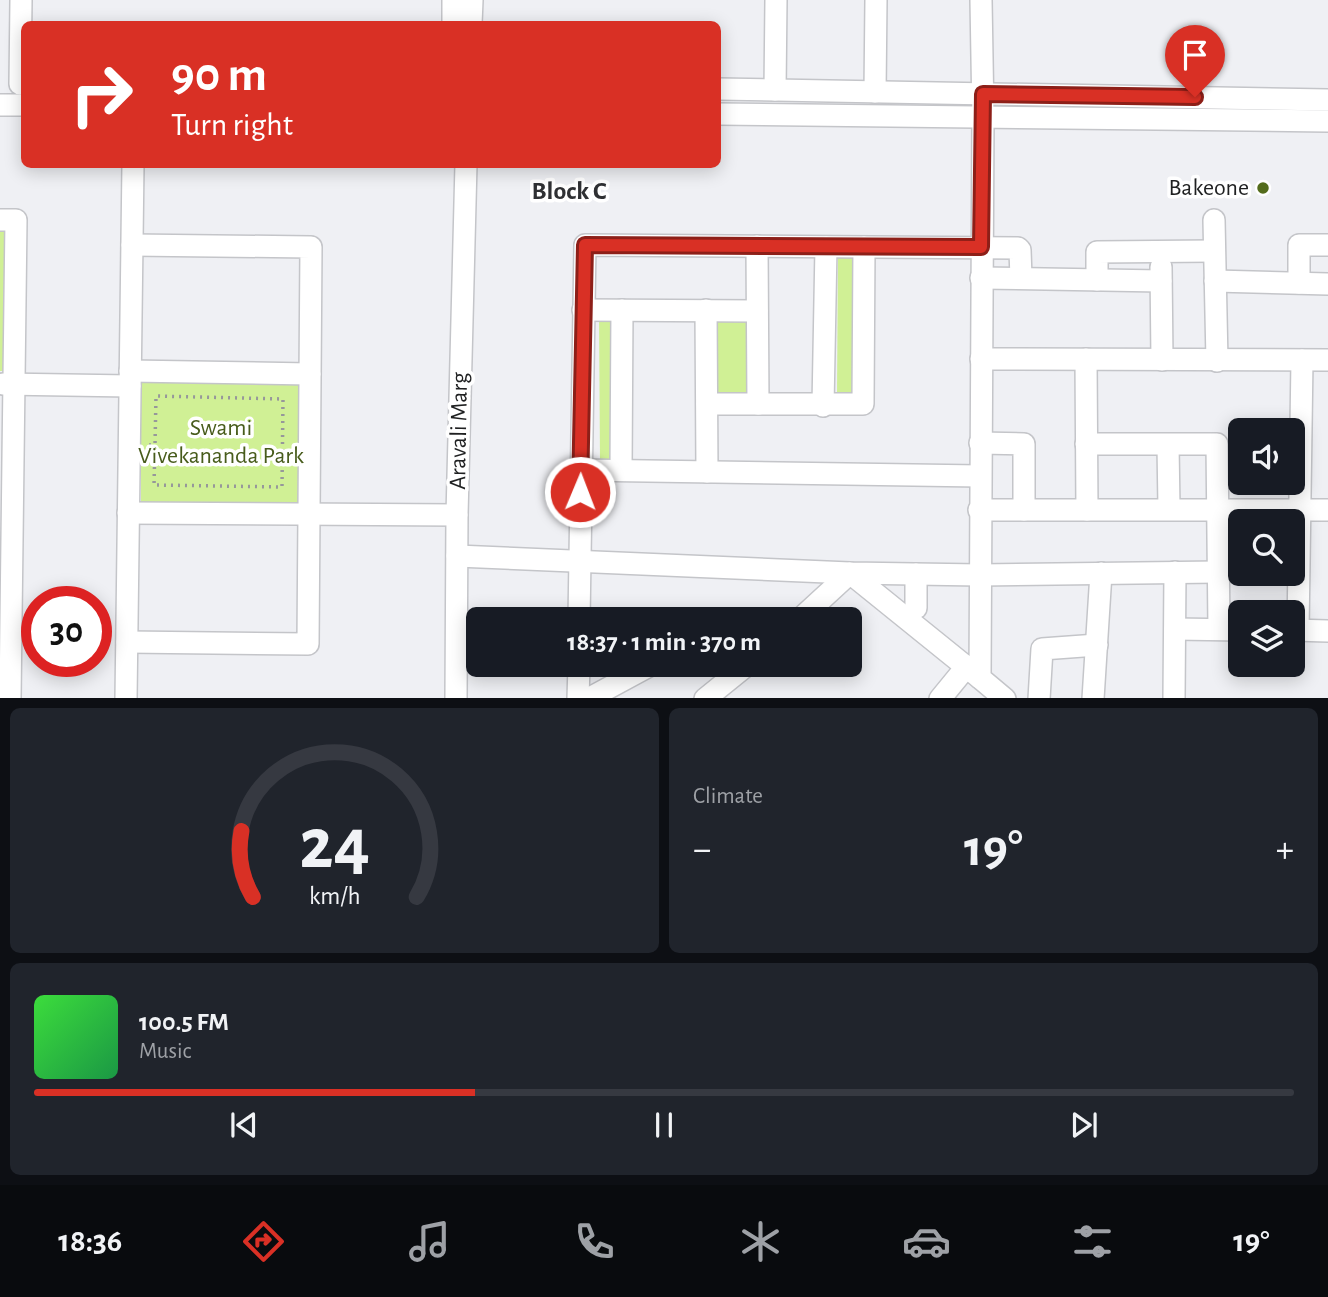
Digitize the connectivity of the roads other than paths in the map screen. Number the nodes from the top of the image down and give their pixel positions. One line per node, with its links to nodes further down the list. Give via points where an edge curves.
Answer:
1 (21, 0): 10 (street)
2 (453, 0): 7 (street)
3 (472, 0): 8 (street)
4 (776, 0): 11 (street)
5 (876, 0): 12 (street)
6 (981, 0): 13 (street)
7 (453, 21)
8 (471, 21)
9 (721, 89): 11 (street)
10 (17, 90): 15 (street)
11 (775, 90): 12 (street)
12 (875, 92): 13 (street)
13 (983, 94): 14 (street); 17 (street)
14 (1328, 100)
15 (0, 105)
16 (721, 114): 17 (street)
17 (983, 116): 18 (street); 28 (street)
18 (1328, 121)
19 (133, 168): 23 (street)
20 (466, 168): 72 (street, Aravali Marg)
21 (0, 220): 50 (street, via 16,220)
22 (1213, 220): 30 (street)
23 (132, 245): 48 (street, via 311,247); 49 (street)
24 (1328, 245): 36 (street, via 1299,245)
25 (757, 246): 26 (street); 38 (street, via 585,245); 41 (street)
26 (826, 247): 27 (street); 53 (street)
27 (864, 247): 28 (street); 53 (street, via 865,401)
28 (981, 247): 31 (street); 32 (street, via 1020,248)
29 (1160, 251): 30 (street); 33 (street, via 1097,252); 34 (street)
30 (1214, 251): 35 (street)
31 (981, 278): 32 (street); 42 (street)
32 (1021, 278): 33 (street)
33 (1097, 280): 34 (street)
34 (1161, 281): 44 (street)
35 (1215, 281): 36 (street); 47 (street)
36 (1298, 283): 37 (street)
37 (1328, 284)
38 (583, 310): 39 (street); 57 (street)
39 (622, 310): 40 (street); 58 (street)
40 (706, 310): 41 (street); 51 (street)
41 (757, 311): 52 (street)
42 (981, 359): 43 (street); 54 (street)
43 (1086, 359): 44 (street); 55 (street)
44 (1162, 360): 47 (street)
45 (1302, 360): 46 (street); 47 (street); 64 (street)
46 (1328, 360)
47 (1217, 361)
48 (310, 374): 49 (street); 71 (street)
49 (130, 378): 50 (street); 70 (street)
50 (7, 384): 61 (street)
51 (707, 404): 52 (street); 59 (street)
52 (758, 404): 53 (street)
53 (823, 406)
54 (980, 443): 60 (street); 67 (street, via 1024,444)
55 (1086, 443): 56 (street); 68 (street)
56 (1168, 445): 62 (street); 63 (street, via 1217,444)
57 (581, 470): 58 (street); 74 (street)
58 (621, 470): 59 (street)
59 (707, 472): 60 (street)
60 (980, 476): 66 (street)
61 (6, 491): 91 (street)
62 (1169, 508): 63 (street); 68 (street)
63 (1217, 508): 64 (street); 76 (street)
64 (1300, 509)
65 (1305, 509): 69 (street)
66 (979, 510): 67 (street); 80 (street)
67 (1024, 510): 68 (street)
68 (1087, 510)
69 (1328, 510)
70 (128, 513): 71 (street); 89 (street)
71 (309, 514): 72 (street); 89 (street, via 308,644)
72 (457, 514): 73 (street, Aravali Marg)
73 (457, 556): 74 (street); 98 (street, Aravali Marg)
74 (579, 561): 77 (street); 81 (street)
75 (1175, 572): 76 (street); 78 (street); 85 (street)
76 (1219, 572): 84 (street)
77 (850, 573): 79 (street); 82 (street); 92 (street)
78 (1101, 573): 80 (street); 90 (street)
79 (916, 574): 80 (street); 83 (street)
80 (980, 575): 92 (street)
81 (579, 607)
82 (813, 607)
83 (916, 608)
84 (1228, 619)
85 (1175, 629): 86 (street); 106 (street)
86 (1228, 630)
87 (1305, 630): 88 (street)
88 (1328, 631)
89 (127, 642): 97 (street)
90 (1097, 645): 104 (street, via 1042,649); 105 (street)
91 (5, 662): 96 (street)
92 (974, 672): 102 (street); 103 (street)
93 (579, 677): 99 (street)
94 (628, 677): 100 (street)
95 (732, 677): 101 (street)
96 (10, 698)
97 (126, 698)
98 (456, 698)
99 (578, 698)
100 (588, 698)
101 (705, 698)
102 (940, 698)
103 (1005, 698)
104 (1039, 698)
105 (1093, 698)
106 (1174, 698)

